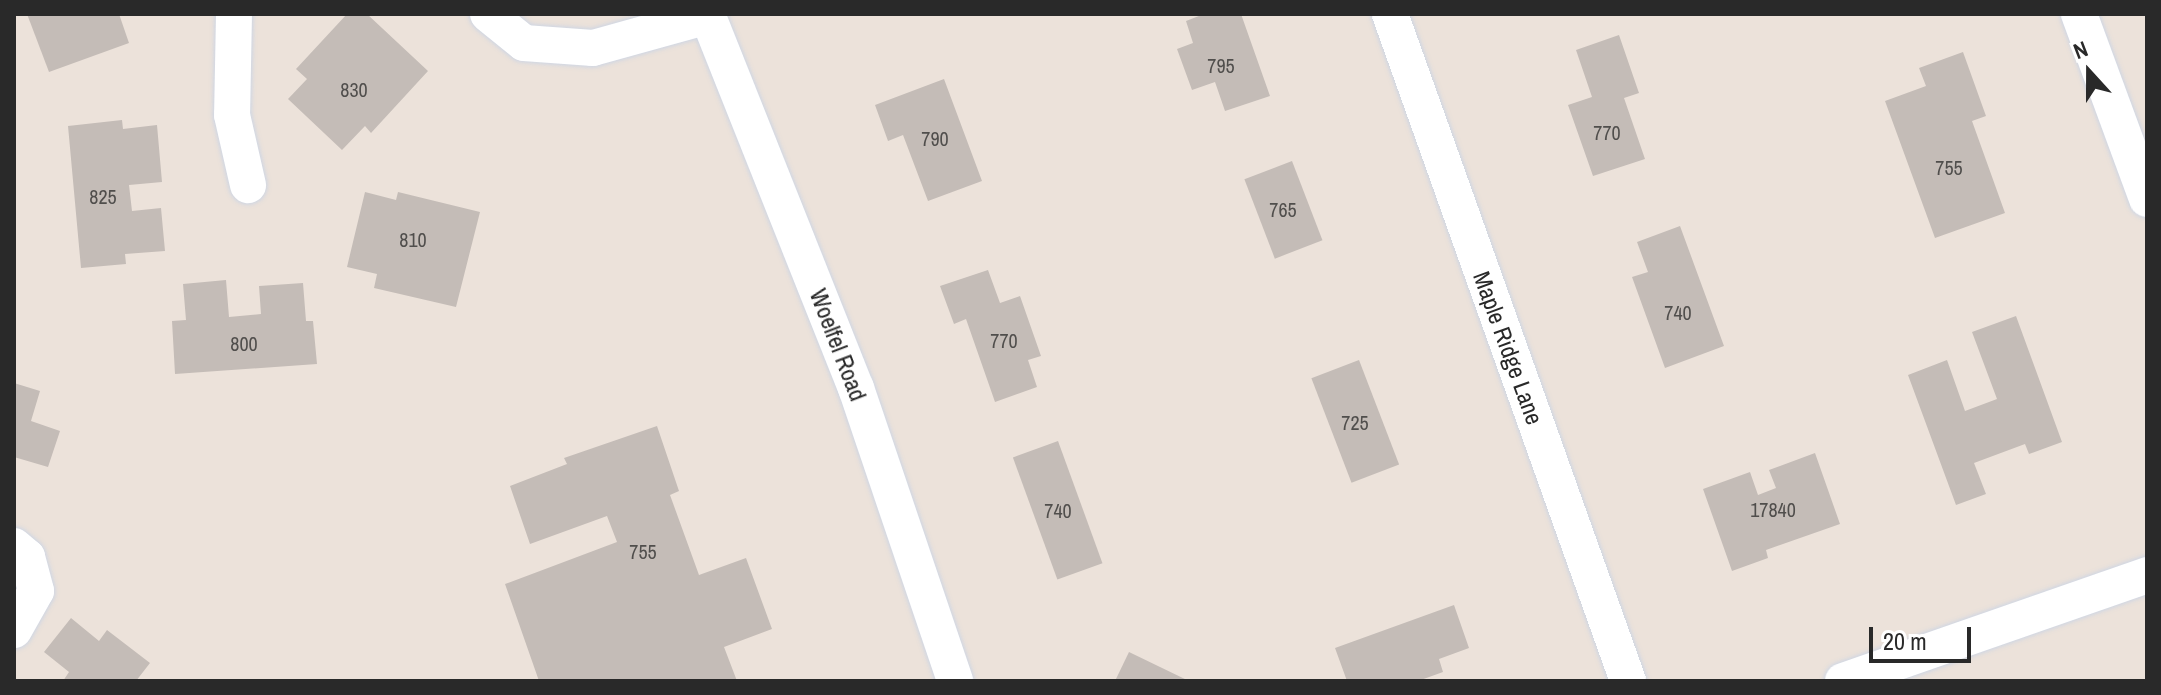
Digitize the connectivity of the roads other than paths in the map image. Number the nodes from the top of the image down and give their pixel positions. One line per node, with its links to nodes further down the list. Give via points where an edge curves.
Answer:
1 (234, 14): 6 (street, via 232,115)
2 (488, 14): 5 (street, via 524,43 593,48)
3 (1390, 14): 12 (street, Maple Ridge Lane)
4 (2079, 14): 7 (street)
5 (707, 15): 11 (street, Woelfel Road, via 856,388)
6 (248, 185)
7 (2147, 199)
8 (14, 546): 10 (street, via 27,557 36,591)
9 (2147, 575): 13 (street)
10 (14, 630)
11 (955, 681)
12 (1628, 681)
13 (1843, 681)

